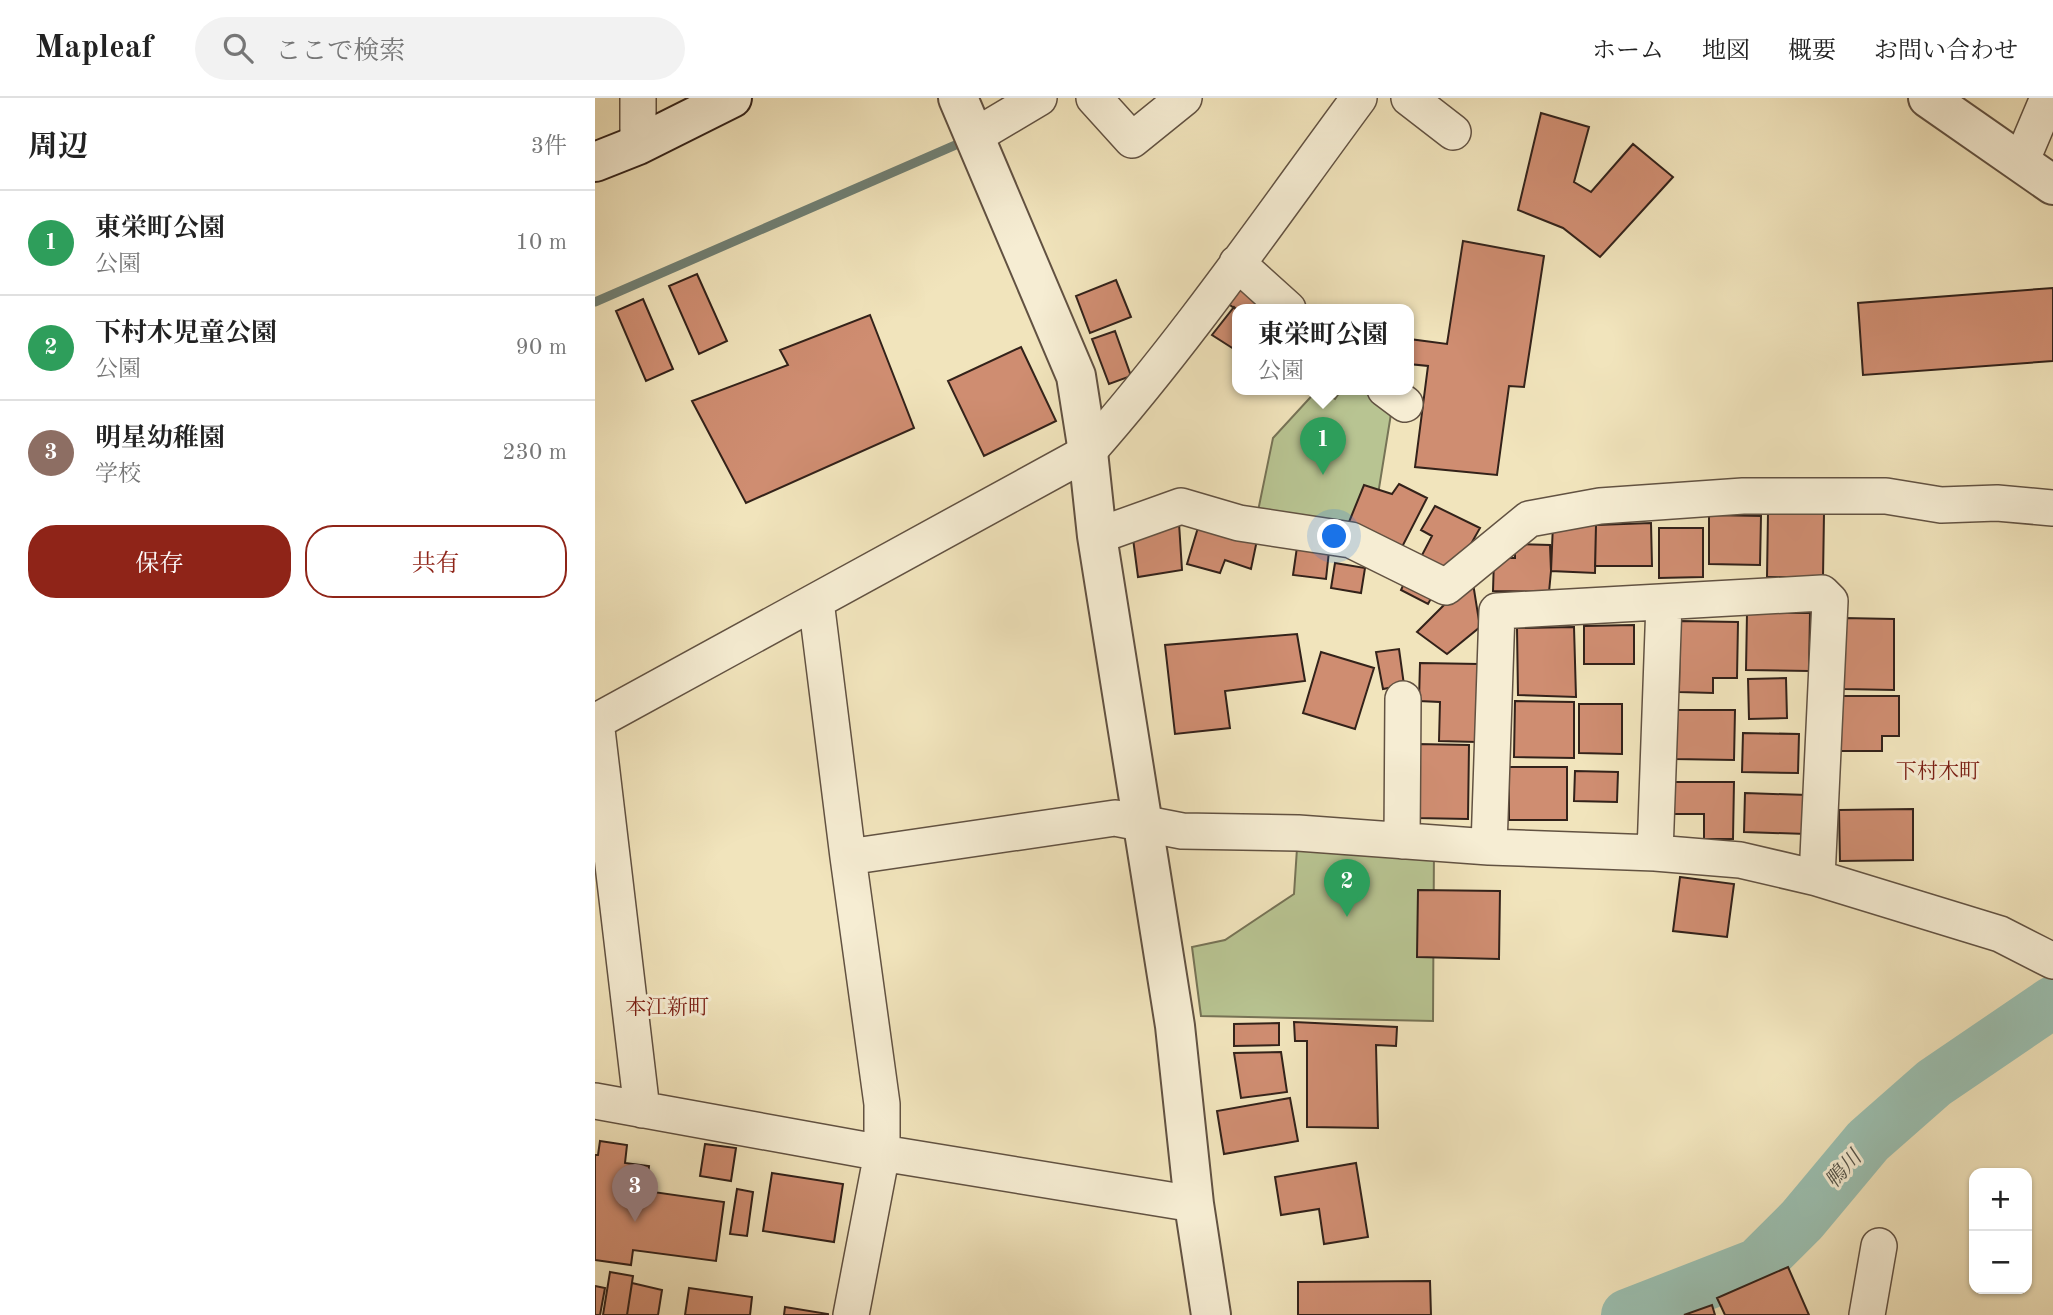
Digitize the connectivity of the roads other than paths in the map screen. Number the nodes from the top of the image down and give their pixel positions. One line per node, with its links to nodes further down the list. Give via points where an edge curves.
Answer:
1 (638, 98): 13 (street)
2 (732, 98): 13 (street)
3 (958, 98): 12 (street)
4 (1039, 98): 12 (street)
5 (1094, 98): 6 (street, via 1132,140)
6 (1184, 98)
7 (1359, 98): 17 (street)
8 (1409, 98): 11 (street)
9 (1927, 98): 15 (street)
10 (2048, 98): 15 (street)
11 (1453, 132)
12 (975, 136): 19 (street, via 1076,376)
13 (638, 145): 14 (street)
14 (595, 162)
15 (2021, 162): 16 (street)
16 (2053, 185)
17 (1237, 263): 18 (street); 19 (street, via 1143,388)
18 (1282, 304)
19 (1088, 452): 21 (street); 22 (street)
20 (2053, 508): 21 (street, via 1941,505 1886,496 1743,496 1599,506 1529,519 1445,587 1351,540 1239,523 1181,506)
21 (1097, 536): 26 (street)
22 (816, 601): 25 (street); 30 (street)
23 (1664, 603): 28 (street, via 1497,611); 29 (street); 31 (street, via 1822,593 1830,601)
24 (1403, 699): 27 (street)
25 (596, 722): 34 (street)
26 (1142, 824): 27 (street, via 1182,831); 30 (street, via 1115,818); 36 (street, via 1173,1014)
27 (1402, 841): 28 (street)
28 (1489, 847): 29 (street)
29 (1655, 853): 31 (street, via 1740,860)
30 (848, 857): 35 (street, via 883,1104)
31 (1817, 878): 32 (street, via 2000,934)
32 (2053, 961)
33 (595, 1101): 34 (street)
34 (642, 1110): 35 (street)
35 (882, 1153): 36 (street); 38 (street)
36 (1194, 1204): 39 (street)
37 (1879, 1246): 40 (street)
38 (851, 1315)
39 (1211, 1315)
40 (1867, 1315)

